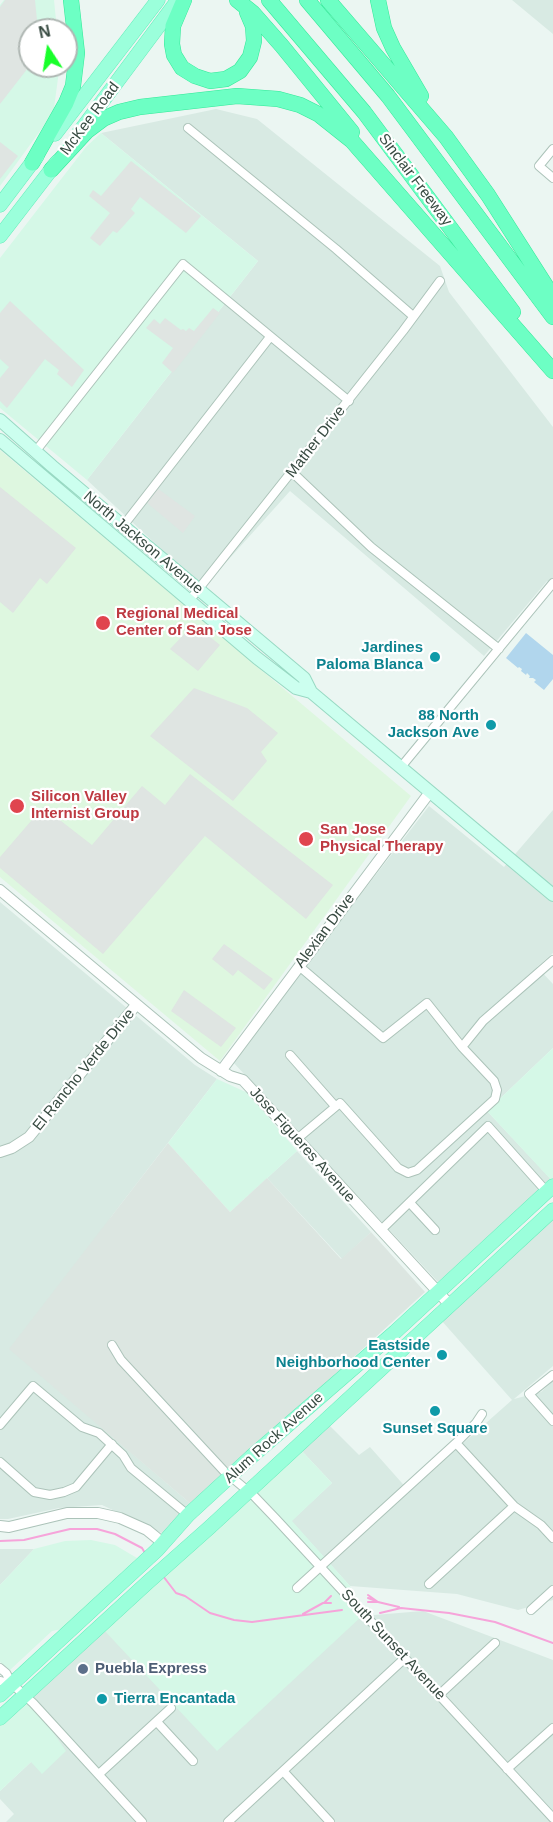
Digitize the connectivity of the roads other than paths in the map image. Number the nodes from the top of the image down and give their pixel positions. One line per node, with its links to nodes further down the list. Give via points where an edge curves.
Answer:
1 (71, 0): 13 (highway, via 77,53 73,86)
2 (158, 0): 13 (main road, McKee Road)
3 (178, 0): 15 (main road, McKee Road)
4 (184, 0): 9 (highway, via 173,26 174,55 182,68 210,81 240,71 250,57 252,26)
5 (269, 0): 24 (highway, Sinclair Freeway, via 364,112)
6 (308, 0): 22 (highway, Sinclair Freeway, via 388,96)
7 (328, 0): 11 (highway)
8 (378, 0): 11 (highway, via 393,48)
9 (241, 3): 14 (highway, via 352,131)
10 (188, 128): 21 (street)
11 (446, 137): 20 (highway)
12 (553, 149): 16 (street, via 540,166)
13 (32, 163): 17 (main road, McKee Road)
14 (372, 165): 15 (highway, via 352,141 318,114 278,99 237,96 119,112 87,130); 25 (highway)
15 (51, 170): 18 (main road, McKee Road)
16 (553, 178)
17 (0, 206)
18 (0, 236)
19 (440, 281): 21 (street, Mather Drive)
20 (553, 297)
21 (413, 316): 26 (street, Mather Drive)
22 (553, 317)
23 (270, 337): 26 (street); 29 (street, via 183,264); 33 (street)
24 (553, 366)
25 (553, 371)
26 (349, 400): 32 (street, Mather Drive)
27 (0, 420): 29 (main road, North Jackson Avenue)
28 (0, 440): 30 (main road, North Jackson Avenue)
29 (35, 452): 31 (main road, North Jackson Avenue)
30 (21, 459): 31 (main road); 36 (main road, North Jackson Avenue)
31 (52, 466): 33 (main road, North Jackson Avenue)
32 (292, 472): 35 (street, Mather Drive); 37 (street, via 370,548)
33 (123, 526): 35 (main road, North Jackson Avenue)
34 (553, 583): 37 (street)
35 (199, 590): 36 (street, Mather Drive); 38 (main road, North Jackson Avenue, via 304,678)
36 (189, 601): 38 (main road, North Jackson Avenue, via 296,688)
37 (499, 649): 39 (street)
38 (311, 692): 39 (main road, North Jackson Avenue)
39 (401, 767): 40 (main road, North Jackson Avenue)
40 (430, 792): 42 (main road, North Jackson Avenue); 44 (street, Alexian Drive)
41 (0, 890): 45 (street, Jose Figueres Avenue)
42 (553, 895)
43 (553, 960): 46 (street, via 483,1021)
44 (299, 966): 46 (street, via 382,1038 427,1003); 48 (street, Alexian Drive)
45 (136, 1005): 48 (street, Jose Figueres Avenue); 51 (street, El Rancho Verde Drive, via 29,1137)
46 (462, 1047): 49 (street, via 494,1081 495,1099 417,1170 408,1173 398,1168 340,1102)
47 (290, 1055): 49 (street)
48 (220, 1071): 50 (street, Jose Figueres Avenue, via 243,1080)
49 (335, 1106): 50 (street)
50 (297, 1139): 55 (street, Jose Figueres Avenue)
51 (0, 1152)
52 (550, 1189): 53 (street, via 488,1126); 57 (main road, Alum Rock Avenue)
53 (410, 1203): 55 (street); 56 (street)
54 (553, 1210): 58 (main road, Alum Rock Avenue)
55 (381, 1230): 57 (street, Jose Figueres Avenue)
56 (435, 1230)
57 (438, 1292): 58 (street, Jose Figueres Avenue); 67 (main road, Alum Rock Avenue)
58 (450, 1305): 68 (main road, Alum Rock Avenue)
59 (112, 1345): 67 (street, South Sunset Avenue, via 121,1360)
60 (553, 1375): 62 (street, via 529,1394)
61 (482, 1414): 64 (street)
62 (553, 1421)
63 (0, 1425): 65 (street, via 33,1386 82,1427 99,1433)
64 (456, 1443): 69 (street); 74 (street)
65 (112, 1444): 66 (street, via 76,1487 64,1492 34,1492); 70 (street, via 130,1468)
66 (0, 1462)
67 (230, 1477): 68 (street, South Sunset Avenue); 70 (main road, Alum Rock Avenue)
68 (248, 1492): 74 (street, South Sunset Avenue); 84 (main road, Alum Rock Avenue)
69 (514, 1506): 72 (street); 75 (street)
70 (188, 1515): 73 (main road, Alum Rock Avenue)
71 (0, 1526): 73 (street, via 67,1513 98,1513 147,1530)
72 (553, 1538)
73 (160, 1546): 82 (main road, Alum Rock Avenue)
74 (322, 1567): 76 (street); 80 (street, South Sunset Avenue)
75 (429, 1584)
76 (297, 1588)
77 (553, 1590): 78 (street)
78 (531, 1610)
79 (495, 1643): 85 (street)
80 (405, 1658): 85 (street, South Sunset Avenue); 92 (street)
81 (0, 1668): 82 (street, via 6,1673)
82 (6, 1682): 83 (main road, Alum Rock Avenue); 84 (street)
83 (0, 1695)
84 (25, 1695): 87 (main road, Alum Rock Avenue); 93 (street)
85 (439, 1695): 91 (street, South Sunset Avenue)
86 (171, 1708): 88 (street)
87 (0, 1718)
88 (157, 1722): 90 (street); 93 (street)
89 (553, 1728): 91 (street)
90 (193, 1761)
91 (507, 1769): 94 (street, South Sunset Avenue)
92 (283, 1772): 96 (street); 97 (street)
93 (99, 1774): 95 (street)
94 (553, 1818)
95 (142, 1822)
96 (228, 1822)
97 (330, 1822)

